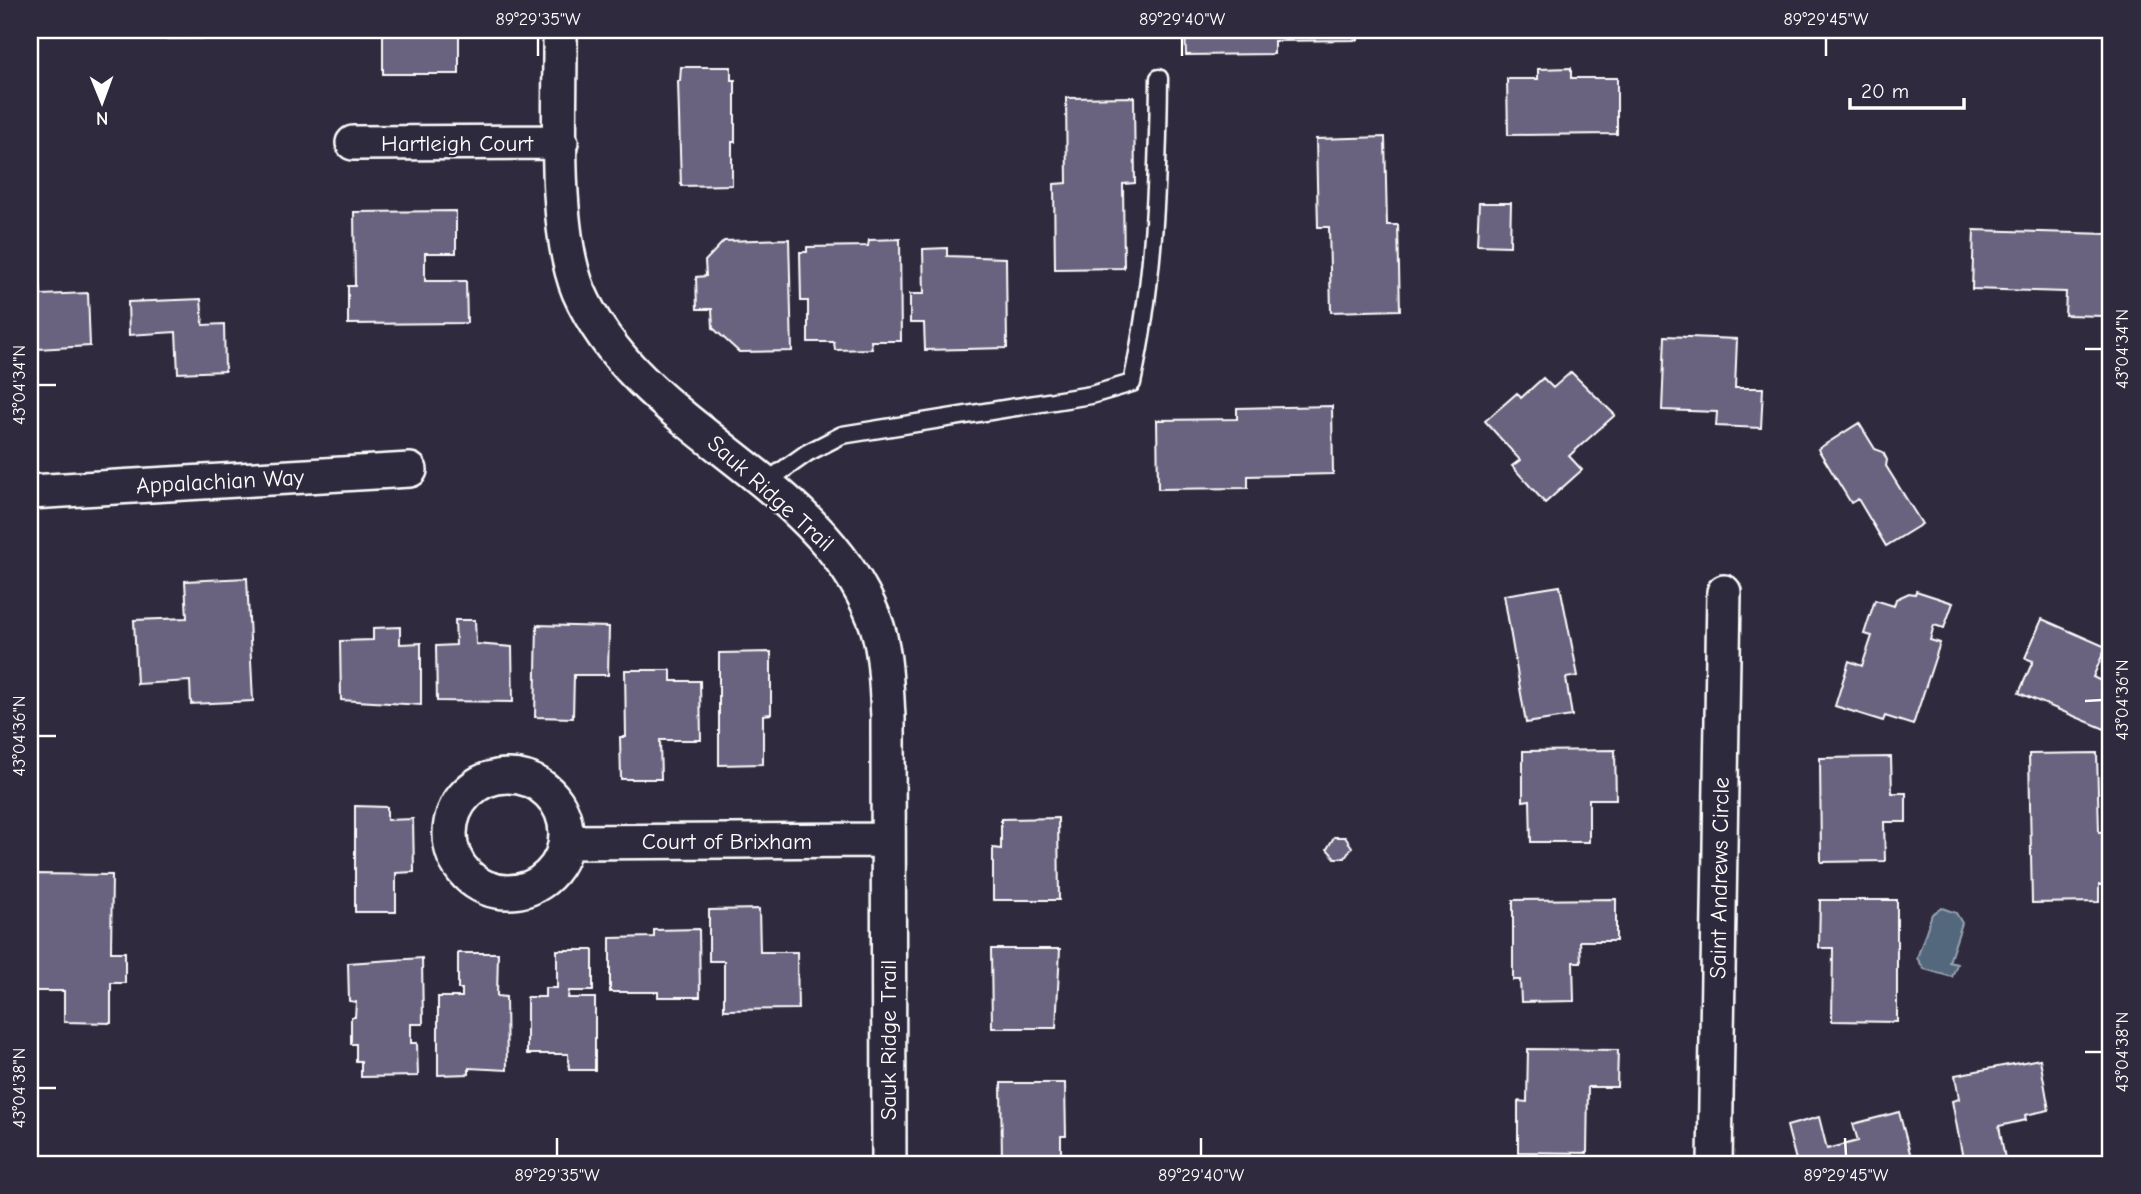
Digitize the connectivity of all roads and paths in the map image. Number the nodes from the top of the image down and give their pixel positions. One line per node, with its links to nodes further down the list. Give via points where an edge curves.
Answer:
1 (560, 30): 3 (street, Sauk Ridge Trail)
2 (1159, 78): 6 (lane, via 1155,218 1143,335 1132,383 1091,395 842,435)
3 (561, 142): 4 (street, Hartleigh Court); 6 (street, Sauk Ridge Trail, via 567,250 578,290 594,321 631,369)
4 (353, 143)
5 (410, 470): 7 (street, Appalachian Way)
6 (766, 482): 9 (street, Sauk Ridge Trail, via 827,539 854,576 875,620 888,717)
7 (30, 492)
8 (1724, 592): 12 (street, Saint Andrews Circle)
9 (887, 839): 10 (street, Court of Brixham); 11 (street, Sauk Ridge Trail)
10 (566, 842)
11 (889, 1164)
12 (1715, 1164)

